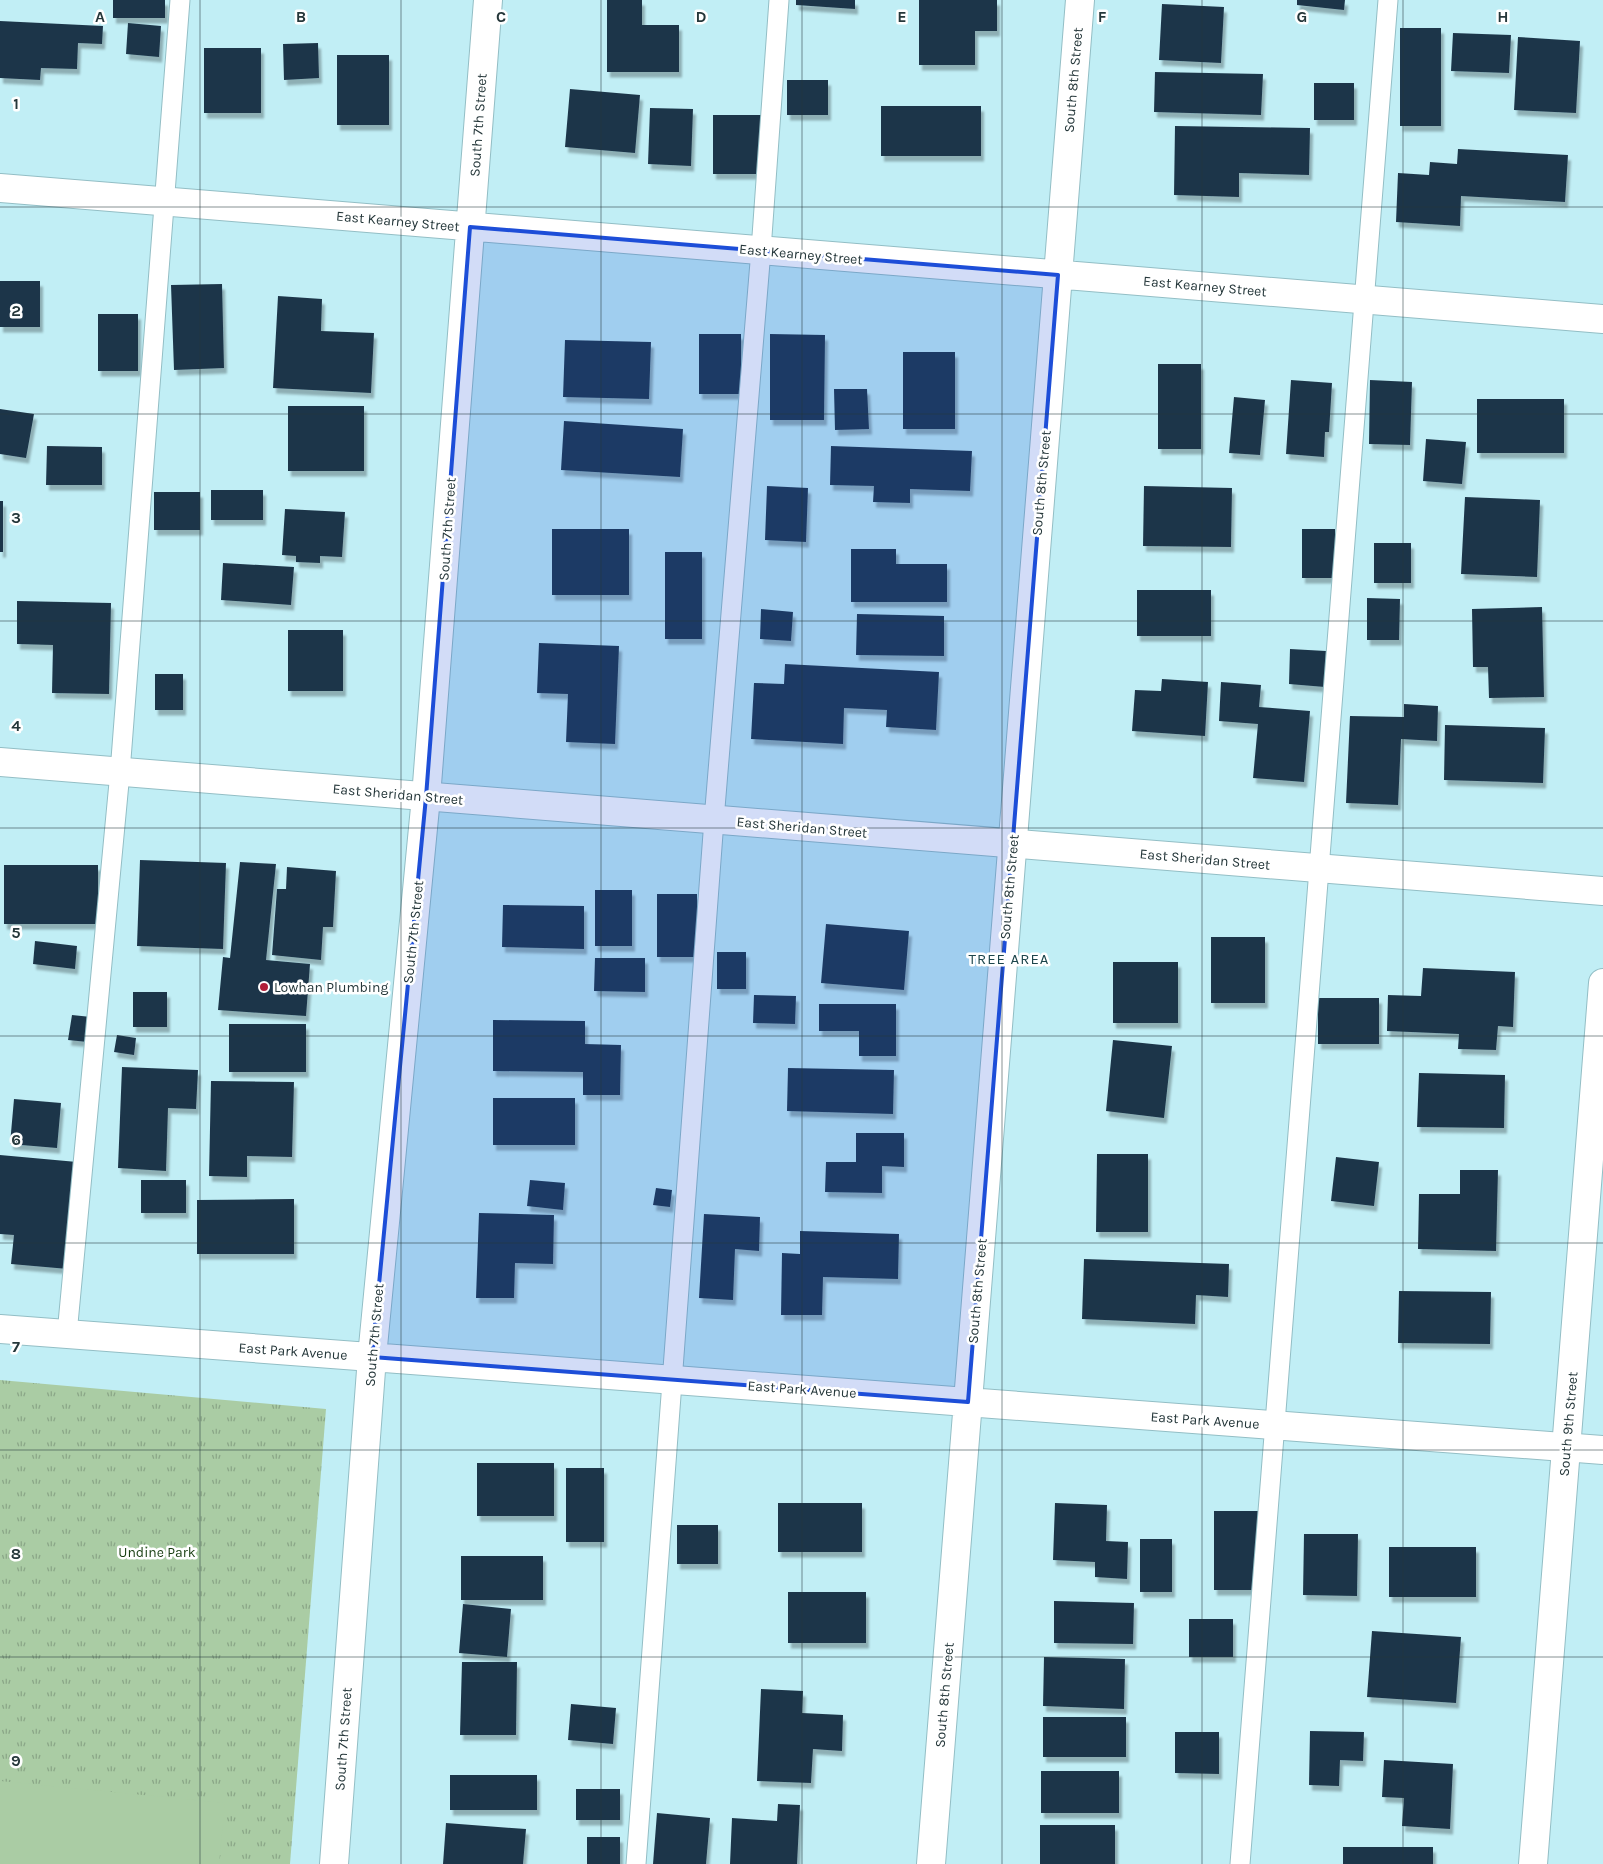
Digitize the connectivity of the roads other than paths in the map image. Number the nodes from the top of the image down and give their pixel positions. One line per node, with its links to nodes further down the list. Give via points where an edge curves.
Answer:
1 (180, 0): 7 (lane)
2 (488, 0): 8 (street, South 7th Street)
3 (779, 0): 9 (lane)
4 (1080, 0): 10 (street, South 8th Street)
5 (1388, 0): 11 (lane)
6 (0, 188): 7 (street, East Kearney Street)
7 (164, 201): 8 (street, East Kearney Street); 14 (lane)
8 (470, 227): 9 (street, East Kearney Street); 15 (street, South 7th Street)
9 (760, 250): 10 (street, East Kearney Street); 16 (lane)
10 (1058, 274): 11 (street, East Kearney Street); 17 (street, South 8th Street)
11 (1364, 299): 12 (street, East Kearney Street); 18 (lane)
12 (1603, 319)
13 (0, 762): 14 (street, East Sheridan Street)
14 (120, 772): 15 (street, East Sheridan Street); 22 (lane)
15 (426, 797): 16 (street, East Sheridan Street); 23 (street, South 7th Street)
16 (714, 820): 17 (street, East Sheridan Street); 24 (lane)
17 (1012, 843): 18 (street, East Sheridan Street); 25 (street, South 8th Street)
18 (1319, 868): 19 (street, East Sheridan Street); 26 (lane)
19 (1603, 891)
20 (1603, 983): 27 (street, South 9th Street)
21 (0, 1329): 22 (street, East Park Avenue)
22 (67, 1334): 23 (street, East Park Avenue)
23 (372, 1357): 24 (street, East Park Avenue); 29 (street, South 7th Street)
24 (671, 1380): 25 (street, East Park Avenue); 30 (lane)
25 (968, 1402): 26 (street, East Park Avenue); 31 (street, South 8th Street)
26 (1275, 1425): 27 (street, East Park Avenue); 32 (lane)
27 (1566, 1447): 28 (street, East Park Avenue); 33 (street, South 9th Street)
28 (1603, 1450)
29 (334, 1864)
30 (636, 1864)
31 (931, 1864)
32 (1240, 1864)
33 (1533, 1864)

